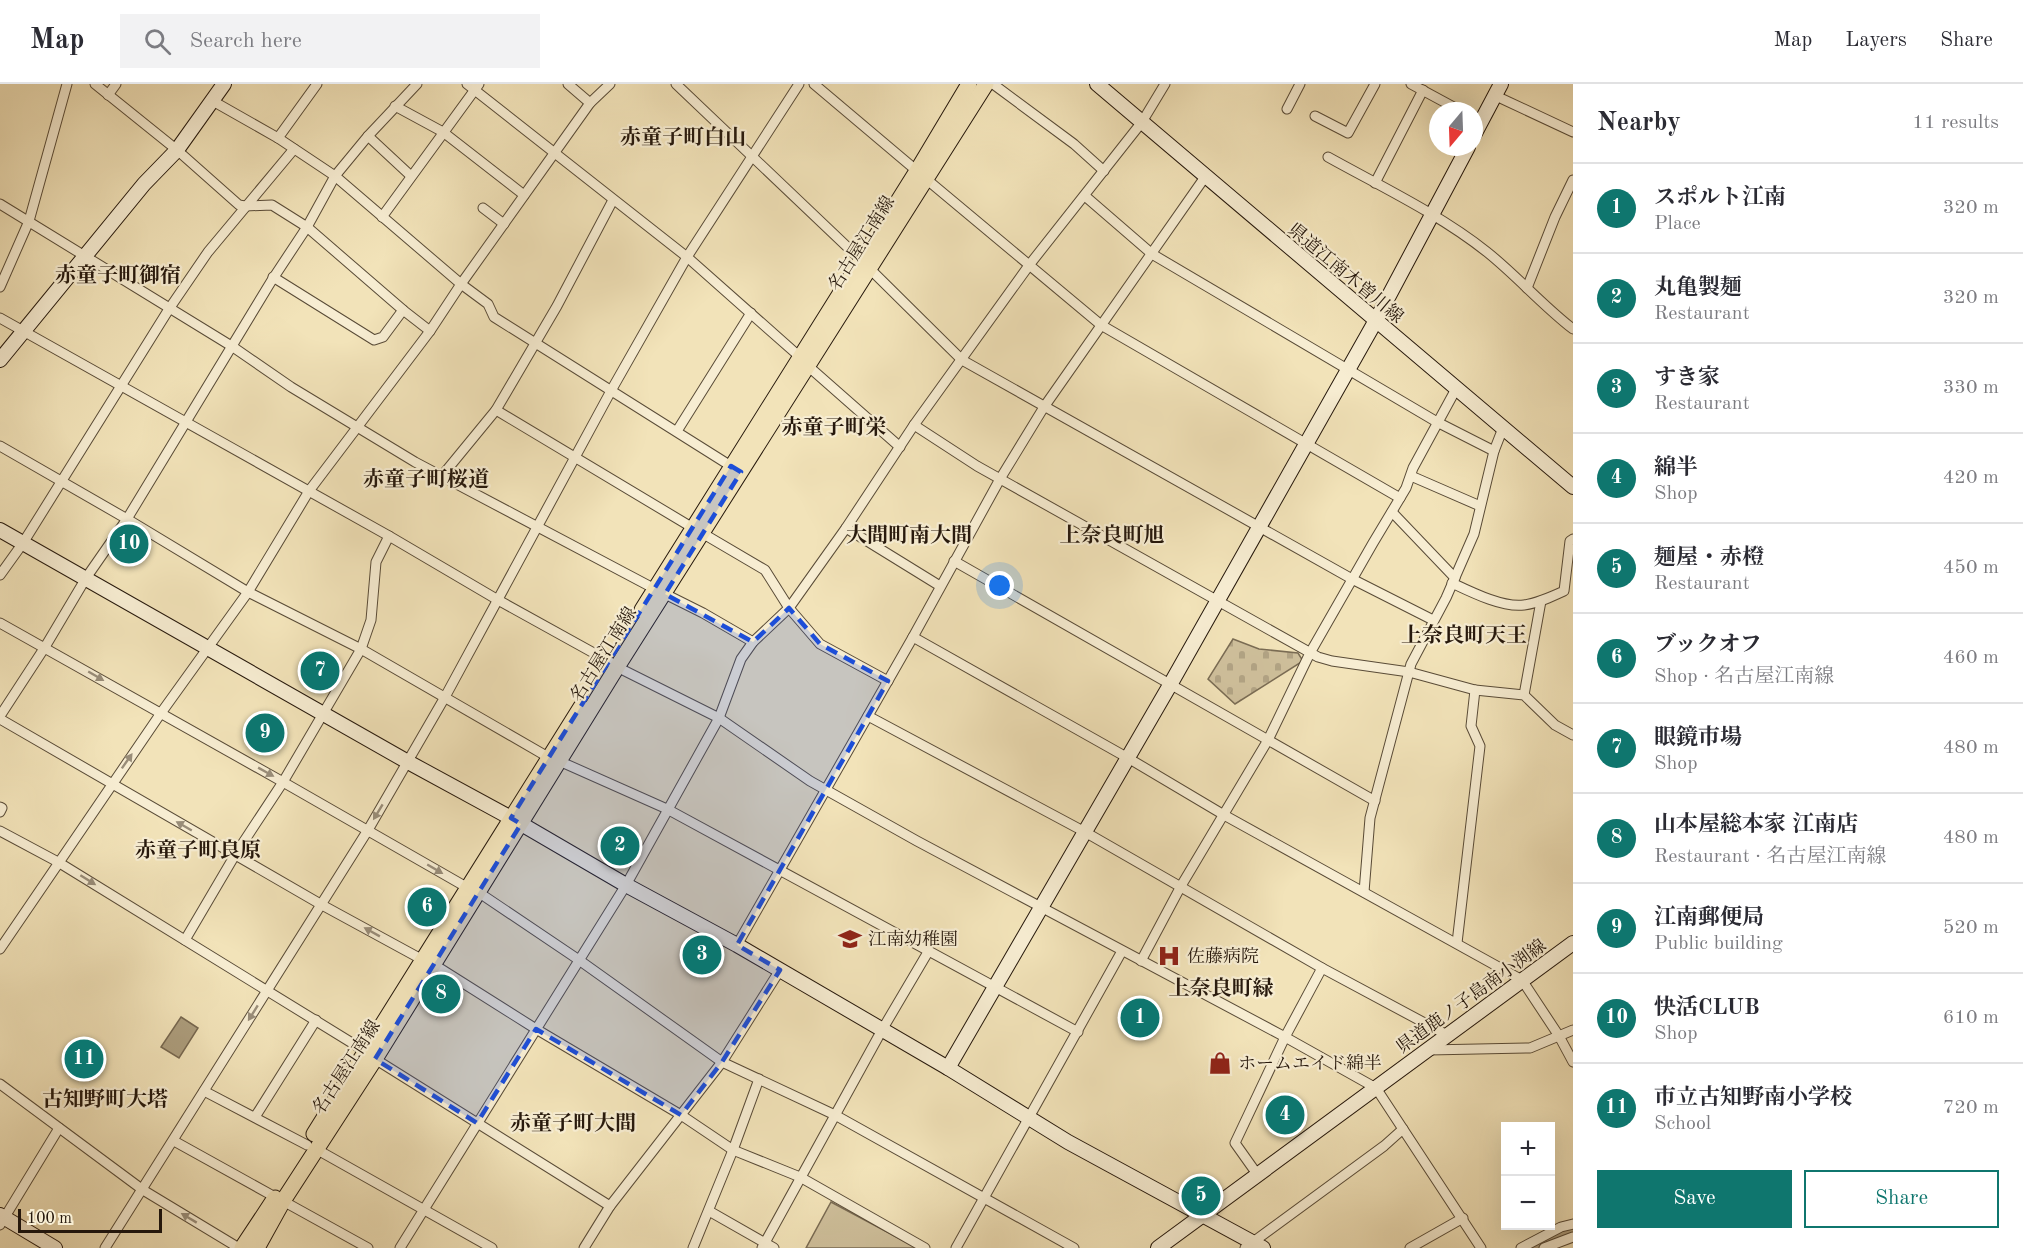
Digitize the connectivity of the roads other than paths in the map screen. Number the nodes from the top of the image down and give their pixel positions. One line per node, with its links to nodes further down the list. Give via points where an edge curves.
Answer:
1 (67, 84): 59 (street)
2 (95, 84): 25 (street)
3 (116, 84): 25 (street)
4 (224, 84): 26 (street)
5 (317, 84): 37 (street)
6 (400, 84): 24 (street)
7 (417, 84): 24 (street)
8 (568, 84): 28 (street)
9 (610, 84): 28 (street)
10 (676, 84): 42 (street)
11 (799, 84): 42 (street)
12 (814, 84): 45 (street)
13 (969, 84): 45 (main road, 名古屋江南線)
14 (986, 84): 45 (main road, 名古屋江南線)
15 (993, 84): 44 (street)
16 (1097, 84): 33 (street, 県道江南木曽川線)
17 (1165, 84): 33 (street)
18 (1300, 84): 30 (street)
19 (1375, 84): 32 (street, via 1348,133)
20 (1411, 84): 22 (street)
21 (473, 86): 34 (street); 40 (street)
22 (1423, 90): 27 (street); 50 (street)
23 (1499, 90): 31 (street); 35 (street)
24 (408, 92): 29 (street)
25 (108, 95): 39 (street)
26 (211, 100): 37 (street); 39 (street)
27 (1445, 102)
28 (590, 103): 40 (street)
29 (396, 106): 34 (street); 36 (street)
30 (1287, 109)
31 (1483, 113)
32 (1315, 116)
33 (1142, 122): 44 (street); 48 (street, 県道江南木曽川線)
34 (443, 132): 47 (street); 51 (street)
35 (1573, 132)
36 (368, 136): 46 (street); 47 (street)
37 (278, 138): 38 (street)
38 (294, 149): 46 (street); 55 (street)
39 (177, 150): 55 (street); 63 (street, via 144,184)
40 (554, 153): 51 (street); 53 (street)
41 (1463, 156): 57 (street)
42 (753, 157): 64 (street); 65 (street)
43 (1328, 157): 50 (street)
44 (1104, 171): 52 (street)
45 (921, 175): 65 (main road, 名古屋江南線); 66 (street)
46 (335, 176): 58 (street); 61 (street)
47 (411, 176): 58 (street)
48 (1205, 177): 62 (street); 75 (street, 県道江南木曽川線)
49 (1573, 180): 70 (street)
50 (1375, 183): 57 (street)
51 (524, 195): 60 (street)
52 (1085, 196): 62 (street); 66 (street)
53 (613, 200): 64 (street); 80 (street)
54 (0, 204): 59 (street)
55 (245, 206): 61 (street, via 272,205); 71 (street)
56 (483, 208): 60 (street)
57 (1433, 215): 70 (street, via 1486,251); 75 (street)
58 (382, 217): 68 (street)
59 (29, 221): 63 (street); 69 (street)
60 (504, 224): 68 (street)
61 (307, 227): 67 (street); 72 (street)
62 (1152, 254): 76 (street); 85 (street)
63 (86, 257): 71 (street); 78 (street)
64 (687, 257): 73 (street); 88 (street)
65 (865, 264): 83 (street); 84 (main road, 名古屋江南線)
66 (1029, 264): 76 (street); 83 (street)
67 (273, 278): 72 (street, via 374,340 383,337); 81 (street)
68 (460, 284): 79 (street); 80 (street, via 488,304 494,317)
69 (0, 287)
70 (1527, 288): 77 (street)
71 (169, 309): 81 (street); 86 (street)
72 (403, 310): 79 (street)
73 (751, 313): 84 (street); 96 (street)
74 (0, 318): 78 (street)
75 (1376, 322): 85 (street); 87 (street, 県道江南木曽川線)
76 (1101, 324): 89 (street); 97 (street)
77 (1573, 329)
78 (24, 331): 82 (street); 86 (street)
79 (430, 331): 94 (street)
80 (535, 342): 88 (street); 90 (street)
81 (233, 347): 91 (street); 94 (street)
82 (0, 360)
83 (962, 360): 89 (street); 93 (street)
84 (804, 362): 99 (street); 102 (main road, 名古屋江南線)
85 (1348, 370): 92 (street); 97 (street)
86 (121, 385): 91 (street); 106 (street)
87 (1456, 389): 92 (street); 95 (street, 県道江南木曽川線)
88 (612, 390): 96 (street); 101 (street)
89 (1044, 408): 105 (street); 114 (street)
90 (496, 410): 101 (street); 104 (street)
91 (186, 422): 108 (street); 112 (street)
92 (1437, 422): 100 (street); 103 (street)
93 (914, 425): 99 (street); 105 (street)
94 (358, 427): 104 (street); 108 (street)
95 (1503, 428): 100 (street); 107 (street, 県道江南木曽川線)
96 (677, 431): 102 (street)
97 (1306, 443): 109 (street); 114 (street)
98 (0, 446): 106 (street)
99 (900, 447): 115 (street)
100 (1494, 452): 110 (street)
101 (575, 458): 113 (street); 117 (street)
102 (736, 469): 117 (main road, 名古屋江南線)
103 (1411, 476): 109 (street); 110 (street)
104 (441, 477): 113 (street)
105 (1000, 479): 121 (street); 130 (street)
106 (62, 482): 112 (street); 120 (street)
107 (1573, 487)
108 (309, 491): 118 (street); 127 (street)
109 (1400, 498): 111 (street)
110 (1480, 506): 125 (street, via 1474,534)
111 (1392, 512): 124 (street); 125 (street)
112 (127, 519): 123 (street); 127 (street)
113 (538, 526): 128 (street); 129 (street)
114 (1259, 526): 124 (street); 130 (street)
115 (846, 528): 126 (street); 132 (street)
116 (0, 530): 120 (street)
117 (698, 531): 128 (main road, 名古屋江南線); 132 (street, via 765,570)
118 (389, 536): 129 (street); 139 (street, via 376,562 371,620)
119 (1573, 539): 131 (street, via 1564,591)
120 (24, 543): 122 (street); 123 (street)
121 (954, 561): 126 (street); 144 (street)
122 (0, 575)
123 (86, 578): 137 (street); 138 (street)
124 (1352, 579): 133 (street); 140 (street)
125 (1454, 580): 131 (street, via 1486,599 1522,606); 133 (street)
126 (940, 586): 135 (street)
127 (248, 592): 138 (street); 139 (street)
128 (660, 592): 136 (street); 141 (main road, 名古屋江南線)
129 (498, 600): 141 (street); 147 (street)
130 (1217, 601): 140 (street); 144 (street)
131 (1541, 601): 146 (street)
132 (789, 608): 136 (street); 143 (street, via 820,644)
133 (1433, 620): 142 (street)
134 (0, 623): 137 (street)
135 (913, 637): 143 (street); 155 (street)
136 (753, 642): 152 (street, via 741,659)
137 (45, 647): 148 (street, one-way to 148); 151 (street)
138 (207, 649): 148 (street); 149 (street)
139 (361, 649): 147 (street); 149 (street)
140 (1310, 653): 142 (street, via 1332,661); 154 (street)
141 (614, 664): 152 (street); 156 (main road, 名古屋江南線)
142 (1409, 672): 145 (street); 161 (street)
143 (888, 681): 150 (street)
144 (1170, 685): 154 (street); 155 (street)
145 (1475, 690): 146 (street); 180 (street, via 1471,726 1480,746)
146 (1524, 695): 153 (street, via 1555,725)
147 (445, 697): 156 (street); 157 (street)
148 (161, 712): 158 (street, one-way to 158); 159 (street, one-way to 148)
149 (323, 714): 157 (street); 158 (street)
150 (868, 716): 160 (street); 168 (street)
151 (0, 718): 159 (street)
152 (719, 718): 160 (street); 163 (street)
153 (1573, 735)
154 (1268, 740): 161 (street); 165 (street)
155 (1128, 758): 165 (street); 168 (street)
156 (554, 759): 163 (street); 166 (main road, 名古屋江南線)
157 (408, 762): 166 (street); 167 (street, one-way to 167)
158 (283, 782): 167 (street); 170 (street)
159 (111, 784): 170 (street, one-way to 159); 171 (street)
160 (825, 789): 172 (street); 178 (street)
161 (1375, 801): 176 (street)
162 (0, 807): 164 (street)
163 (667, 809): 172 (street); 173 (street)
164 (0, 812)
165 (1224, 815): 174 (street); 176 (street)
166 (516, 821): 173 (street); 175 (main road, 名古屋江南線)
167 (368, 830): 175 (street, one-way to 175); 177 (street)
168 (1085, 832): 174 (street); 178 (street)
169 (1, 834): 171 (street)
170 (235, 855): 177 (street); 179 (street)
171 (58, 862): 179 (street, one-way to 179); 183 (street)
172 (780, 871): 182 (street); 185 (street)
173 (626, 885): 182 (street); 186 (street)
174 (1181, 886): 187 (street); 189 (street)
175 (473, 890): 186 (street); 188 (main road, 名古屋江南線)
176 (1364, 892): 180 (street)
177 (322, 905): 188 (street, one-way to 177); 193 (street)
178 (1042, 908): 184 (street); 192 (street)
179 (185, 940): 193 (street)
180 (1457, 943): 191 (street)
181 (1573, 943): 191 (street, 県道鹿ノ子島南小渕線)
182 (737, 945): 190 (street)
183 (0, 949)
184 (1122, 951): 187 (street); 198 (street)
185 (928, 952): 192 (street); 196 (street)
186 (579, 960): 195 (street); 204 (street)
187 (1141, 961): 201 (street)
188 (428, 962): 195 (street); 203 (main road, 名古屋江南線)
189 (1322, 968): 199 (street); 201 (street)
190 (780, 970): 196 (street); 204 (street)
191 (1522, 980): 199 (street, 県道鹿ノ子島南小渕線); 200 (street)
192 (995, 987): 198 (street); 206 (street)
193 (267, 990): 194 (street); 210 (street, one-way to 210)
194 (316, 1020): 203 (street); 213 (street)
195 (536, 1029): 211 (street); 215 (street)
196 (882, 1030): 206 (street); 212 (street)
197 (1573, 1030): 200 (street)
198 (1078, 1032): 214 (street)
199 (1447, 1035): 202 (street, 県道鹿ノ子島南小渕線)
200 (1559, 1036): 202 (street, via 1530,1048); 205 (street)
201 (1285, 1037): 209 (street); 221 (street, via 1235,1143)
202 (1427, 1050): 209 (street, 県道鹿ノ子島南小渕線)
203 (370, 1055): 215 (street); 219 (main road, 名古屋江南線)
204 (722, 1062): 207 (street); 211 (street)
205 (1573, 1062)
206 (948, 1068): 214 (street)
207 (759, 1079): 212 (street); 220 (street)
208 (0, 1084): 216 (street)
209 (1376, 1088): 217 (street); 221 (street, 県道鹿ノ子島南小渕線)
210 (204, 1092): 213 (street); 218 (street)
211 (681, 1115): 220 (street); 226 (street)
212 (835, 1115): 222 (street); 224 (street)
213 (255, 1117): 219 (street)
214 (1029, 1119): 224 (street); 229 (street)
215 (477, 1123): 226 (street); 227 (street)
216 (59, 1128): 223 (street); 231 (street)
217 (1403, 1129): 230 (street); 236 (street)
218 (174, 1142): 223 (street); 225 (street)
219 (312, 1147): 225 (main road, 名古屋江南線); 227 (street)
220 (733, 1150): 222 (street); 228 (street)
221 (1257, 1174): 229 (street, 県道鹿ノ子島南小渕線)
222 (800, 1177): 235 (street); 247 (street)
223 (143, 1190): 238 (street); 239 (street, one-way to 223)
224 (983, 1197): 248 (street); 249 (street)
225 (279, 1199): 239 (main road, 名古屋江南線); 240 (main road, 名古屋江南線); 241 (street)
226 (610, 1206): 244 (street)
227 (424, 1209): 242 (street); 243 (street)
228 (709, 1211): 235 (street); 245 (street)
229 (1203, 1214): 236 (street); 250 (street, 県道鹿ノ子島南小渕線)
230 (1463, 1218): 251 (street); 252 (street)
231 (2, 1219): 237 (street)
232 (1573, 1224): 233 (street)
233 (1561, 1227): 234 (street); 253 (street)
234 (1568, 1241): 254 (street)
235 (764, 1246): 246 (street)
236 (1254, 1246)
237 (55, 1248)
238 (105, 1248)
239 (240, 1248)
240 (257, 1248)
241 (368, 1248)
242 (400, 1248)
243 (492, 1248)
244 (584, 1248)
245 (693, 1248)
246 (774, 1248)
247 (925, 1248)
248 (956, 1248)
249 (1074, 1248)
250 (1158, 1248)
251 (1410, 1248)
252 (1481, 1248)
253 (1521, 1248)
254 (1544, 1248)

